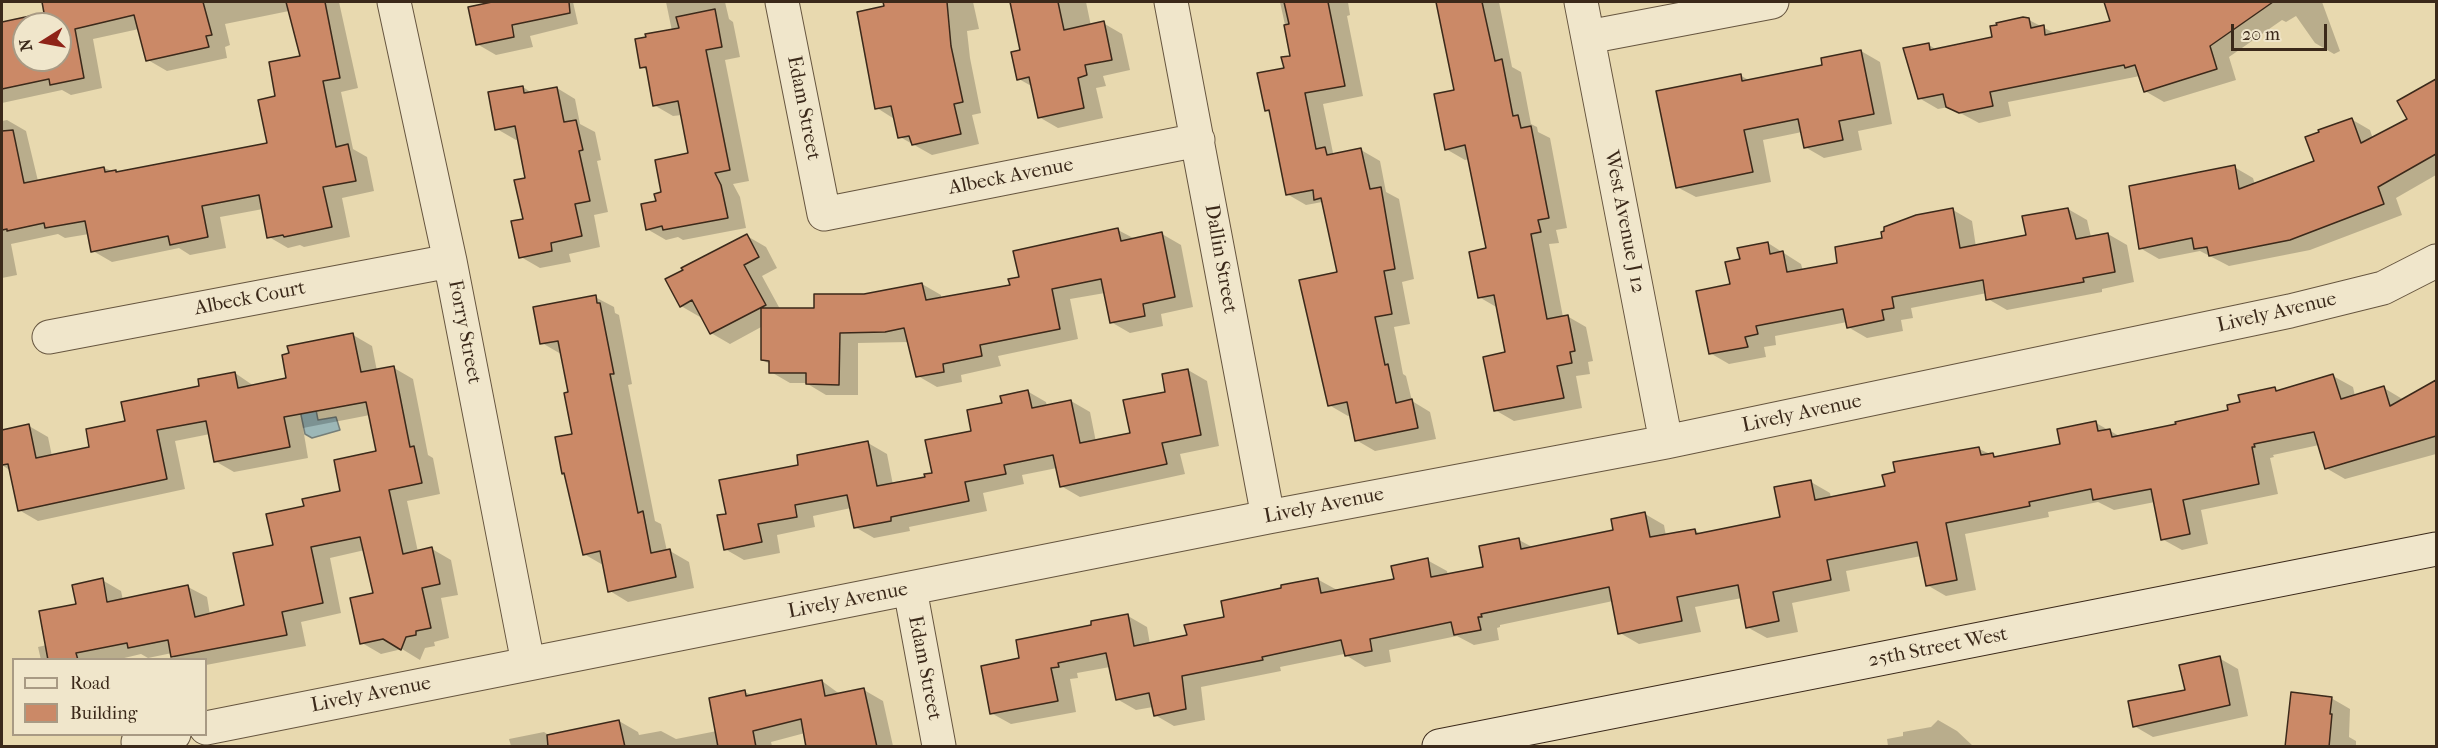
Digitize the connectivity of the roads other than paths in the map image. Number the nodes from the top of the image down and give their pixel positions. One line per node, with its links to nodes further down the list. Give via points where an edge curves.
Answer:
1 (394, 2): 9 (street, Forry Street)
2 (782, 2): 8 (street, Edam Street)
3 (1171, 2): 7 (street, Dallin Street)
4 (1581, 2): 6 (street, West Avenue J 12)
5 (1772, 2): 6 (street)
6 (1588, 37): 12 (street, West Avenue J 12)
7 (1198, 140): 8 (street, Albeck Avenue); 13 (street, Dallin Street)
8 (824, 214)
9 (450, 261): 11 (street, Albeck Court); 16 (street, Forry Street)
10 (2436, 261): 12 (street, Lively Avenue, via 2383,288 2289,311)
11 (49, 337)
12 (1666, 442): 13 (street, Lively Avenue)
13 (1268, 517): 15 (street, Lively Avenue)
14 (2436, 549): 21 (street, 25th Street West)
15 (910, 590): 16 (street, Lively Avenue); 20 (street, Edam Street)
16 (528, 663): 17 (street, Lively Avenue)
17 (207, 728)
18 (169, 736): 19 (street)
19 (138, 742)
20 (939, 747)
21 (1439, 747)

